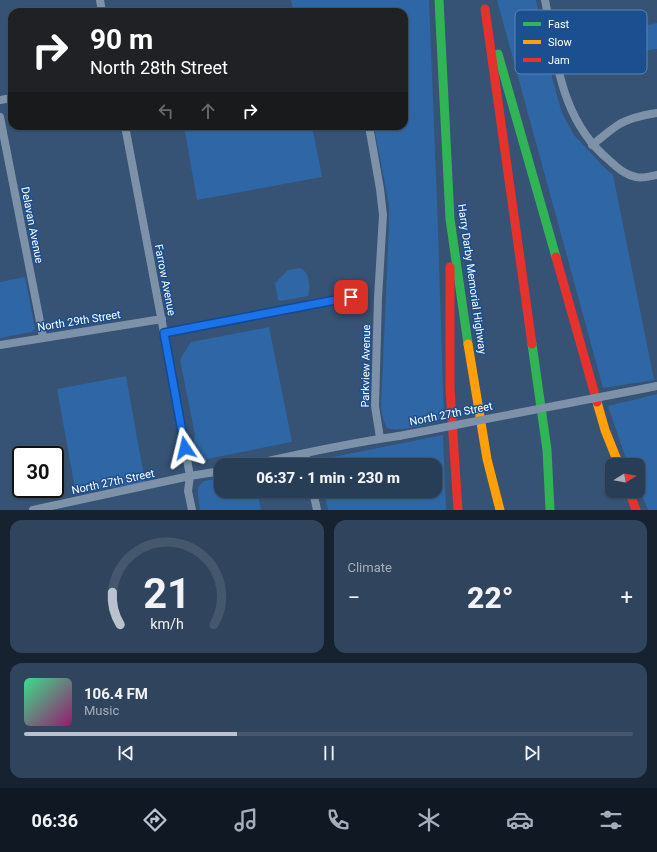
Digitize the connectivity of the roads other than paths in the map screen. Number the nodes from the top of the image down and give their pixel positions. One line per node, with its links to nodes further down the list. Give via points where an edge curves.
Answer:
1 (439, 0): 12 (highway, Harry Darby Memorial Highway)
2 (546, 0): 4 (street)
3 (484, 4): 23 (highway, via 605,430); 34 (highway, via 547,450)
4 (548, 10)
5 (559, 74): 10 (street, via 567,101 579,127)
6 (657, 113): 10 (street, via 619,124)
7 (0, 118): 16 (street, Delavan Avenue)
8 (125, 130): 14 (street, Farrow Avenue)
9 (370, 130): 19 (street, Parkview Avenue, via 383,215 375,406)
10 (592, 145): 11 (street, via 624,173 636,178)
11 (657, 175)
12 (450, 219): 32 (highway, via 450,389); 33 (highway, Harry Darby Memorial Highway, via 486,451)
13 (351, 297): 15 (street)
14 (162, 319): 15 (street, Farrow Avenue); 16 (street, North 29th Street)
15 (164, 333): 25 (street, Farrow Avenue)
16 (43, 337): 17 (street, North 29th Street)
17 (0, 344)
18 (657, 386): 19 (street, North 27th Street, bridge)
19 (380, 438): 20 (street, North 27th Street)
20 (305, 453): 21 (street, North 27th Street); 22 (street)
21 (282, 458)
22 (306, 458)
23 (616, 458)
24 (214, 472): 25 (street, North 27th Street)
25 (190, 476): 28 (street, North 27th Street); 30 (street, Farrow Avenue, via 188,490)
26 (314, 498): 31 (street)
27 (632, 498): 35 (highway)
28 (73, 506): 29 (street, North 27th Street)
29 (33, 510)
30 (192, 510)
31 (317, 510)
32 (458, 510)
33 (500, 510)
34 (550, 510)
35 (636, 510)

